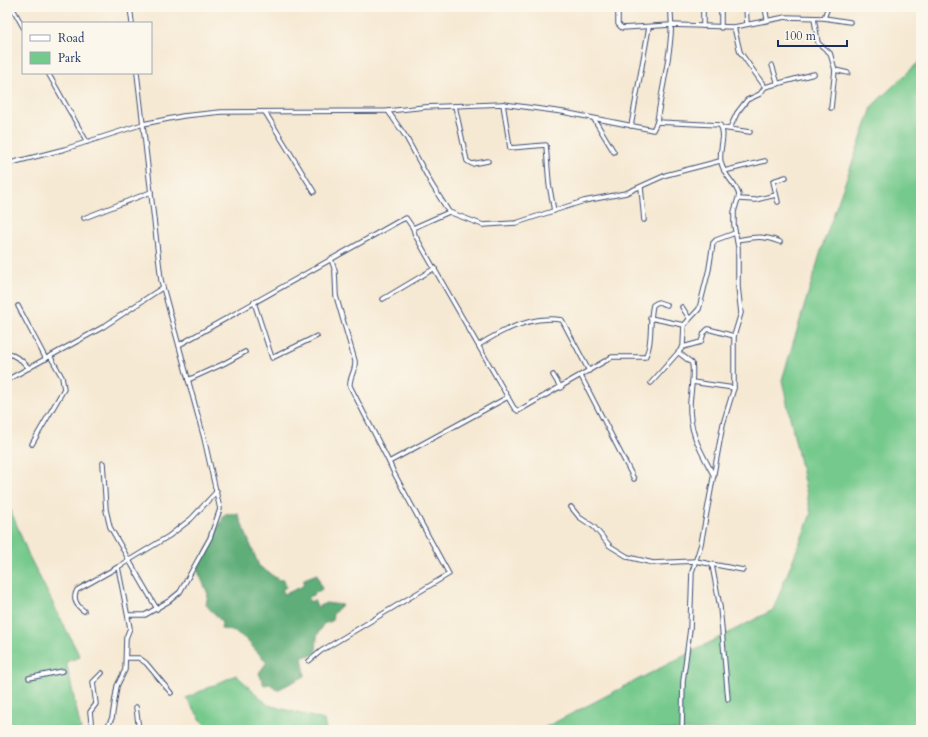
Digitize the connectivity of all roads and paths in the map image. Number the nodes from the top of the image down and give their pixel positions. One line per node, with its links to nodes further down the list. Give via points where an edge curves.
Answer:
1 (12, 7): 19 (street)
2 (130, 7): 15 (street)
3 (477, 7): 11 (street)
4 (618, 7): 21 (street, via 620,27)
5 (670, 7): 18 (street)
6 (703, 7): 20 (street)
7 (721, 7): 23 (street)
8 (746, 7): 17 (street)
9 (765, 7): 14 (street)
10 (828, 7): 13 (street)
11 (464, 9)
12 (814, 18): 13 (street); 14 (street); 25 (street, via 818,43 830,53)
13 (824, 18): 16 (street)
14 (767, 19): 17 (street)
15 (132, 22)
16 (850, 22)
17 (748, 24): 22 (street)
18 (671, 25): 20 (street); 21 (street); 38 (street)
19 (22, 26)
20 (703, 26): 23 (street)
21 (649, 27): 40 (street)
22 (734, 27): 23 (street); 31 (street, via 740,52)
23 (721, 28)
24 (772, 65): 30 (street)
25 (835, 70): 26 (street); 34 (street)
26 (848, 73)
27 (49, 74): 44 (street)
28 (137, 74): 39 (street)
29 (814, 74): 30 (street)
30 (778, 84): 31 (street)
31 (765, 87): 42 (street, via 760,94 747,100)
32 (503, 104): 33 (street); 37 (street); 58 (street, via 510,148 546,145)
33 (455, 106): 35 (street); 46 (street, via 467,161 472,164)
34 (831, 108)
35 (388, 111): 36 (street); 59 (street)
36 (265, 112): 39 (street, via 201,113); 54 (street)
37 (594, 119): 40 (street); 45 (street)
38 (657, 122): 40 (street, via 654,130); 41 (street, via 718,124)
39 (143, 124): 44 (street); 53 (street)
40 (631, 126)
41 (722, 128): 42 (street); 47 (street)
42 (730, 128): 43 (street)
43 (750, 132)
44 (87, 142): 49 (street)
45 (614, 152)
46 (488, 161)
47 (720, 161): 50 (street); 52 (street, via 666,174)
48 (765, 161): 50 (street)
49 (7, 164)
50 (724, 171): 56 (street, via 738,192)
51 (786, 177): 55 (street, via 773,181)
52 (641, 187): 58 (street); 61 (street)
53 (151, 192): 60 (street); 68 (street)
54 (314, 192)
55 (776, 195): 56 (street, via 755,200); 57 (street)
56 (738, 199): 63 (street, via 734,212)
57 (778, 202)
58 (554, 211): 59 (street, via 516,223 483,225)
59 (449, 212): 62 (street)
60 (84, 218)
61 (644, 220)
62 (413, 228): 66 (street, via 404,218); 67 (street)
63 (735, 233): 64 (street); 75 (street, via 714,243 700,304 697,313)
64 (737, 240): 65 (street, via 757,236); 78 (street, via 741,313)
65 (780, 242)
66 (331, 259): 70 (street); 99 (street, via 335,271 336,296 355,361 350,386)
67 (435, 268): 69 (street); 80 (street)
68 (162, 288): 79 (street); 85 (street, via 103,327)
69 (383, 299)
70 (254, 302): 77 (street, via 272,358); 79 (street)
71 (667, 305): 74 (street, via 658,302 654,304)
72 (18, 306): 86 (street)
73 (682, 307): 75 (street)
74 (650, 318): 76 (street); 88 (street, via 645,357 612,357)
75 (689, 318): 76 (street)
76 (684, 325): 81 (street)
77 (317, 336)
78 (734, 336): 81 (street, via 708,329 701,342); 96 (street)
79 (179, 345): 92 (street)
80 (479, 345): 88 (street, via 499,332 549,318 562,320); 97 (street)
81 (683, 347): 84 (street)
82 (7, 352): 87 (street)
83 (245, 352): 92 (street)
84 (678, 353): 93 (street, via 692,363); 94 (street)
85 (50, 356): 86 (street); 98 (street, via 62,377 64,389)
86 (46, 359): 87 (street)
87 (29, 368): 91 (street)
88 (589, 371): 90 (street)
89 (553, 375): 95 (street)
90 (580, 376): 95 (street); 102 (street)
91 (7, 380)
92 (188, 380): 103 (street)
93 (692, 382): 96 (street); 101 (street, via 692,430)
94 (650, 383)
95 (561, 388): 97 (street, via 518,411)
96 (734, 388): 101 (street, via 724,420)
97 (508, 397): 99 (street)
98 (32, 444)
99 (389, 462): 114 (street, via 449,574)
100 (103, 464): 105 (street, via 107,519)
101 (714, 476): 106 (street, via 701,544)
102 (634, 480)
103 (217, 491): 105 (street, via 191,519 169,536); 110 (street, via 220,509 210,538 180,592)
104 (572, 507): 106 (street, via 610,546 628,557 652,563)
105 (128, 560): 108 (street); 110 (street)
106 (695, 561): 107 (street); 124 (street, via 683,681)
107 (712, 565): 109 (street); 119 (street, via 719,600)
108 (118, 567): 111 (street, via 76,590 77,604); 112 (street)
109 (743, 570)
110 (157, 609): 112 (street, via 142,616)
111 (84, 611)
112 (129, 615): 113 (street)
113 (126, 658): 118 (street, via 139,658 146,663); 122 (street, via 125,670 117,686 113,715)
114 (309, 660)
115 (63, 671): 117 (street)
116 (102, 673): 121 (street, via 93,682 96,704 90,712)
117 (29, 678)
118 (171, 693)
119 (728, 699)
120 (136, 707): 123 (street)
121 (92, 730)
122 (106, 730)
123 (139, 730)
124 (682, 730)

